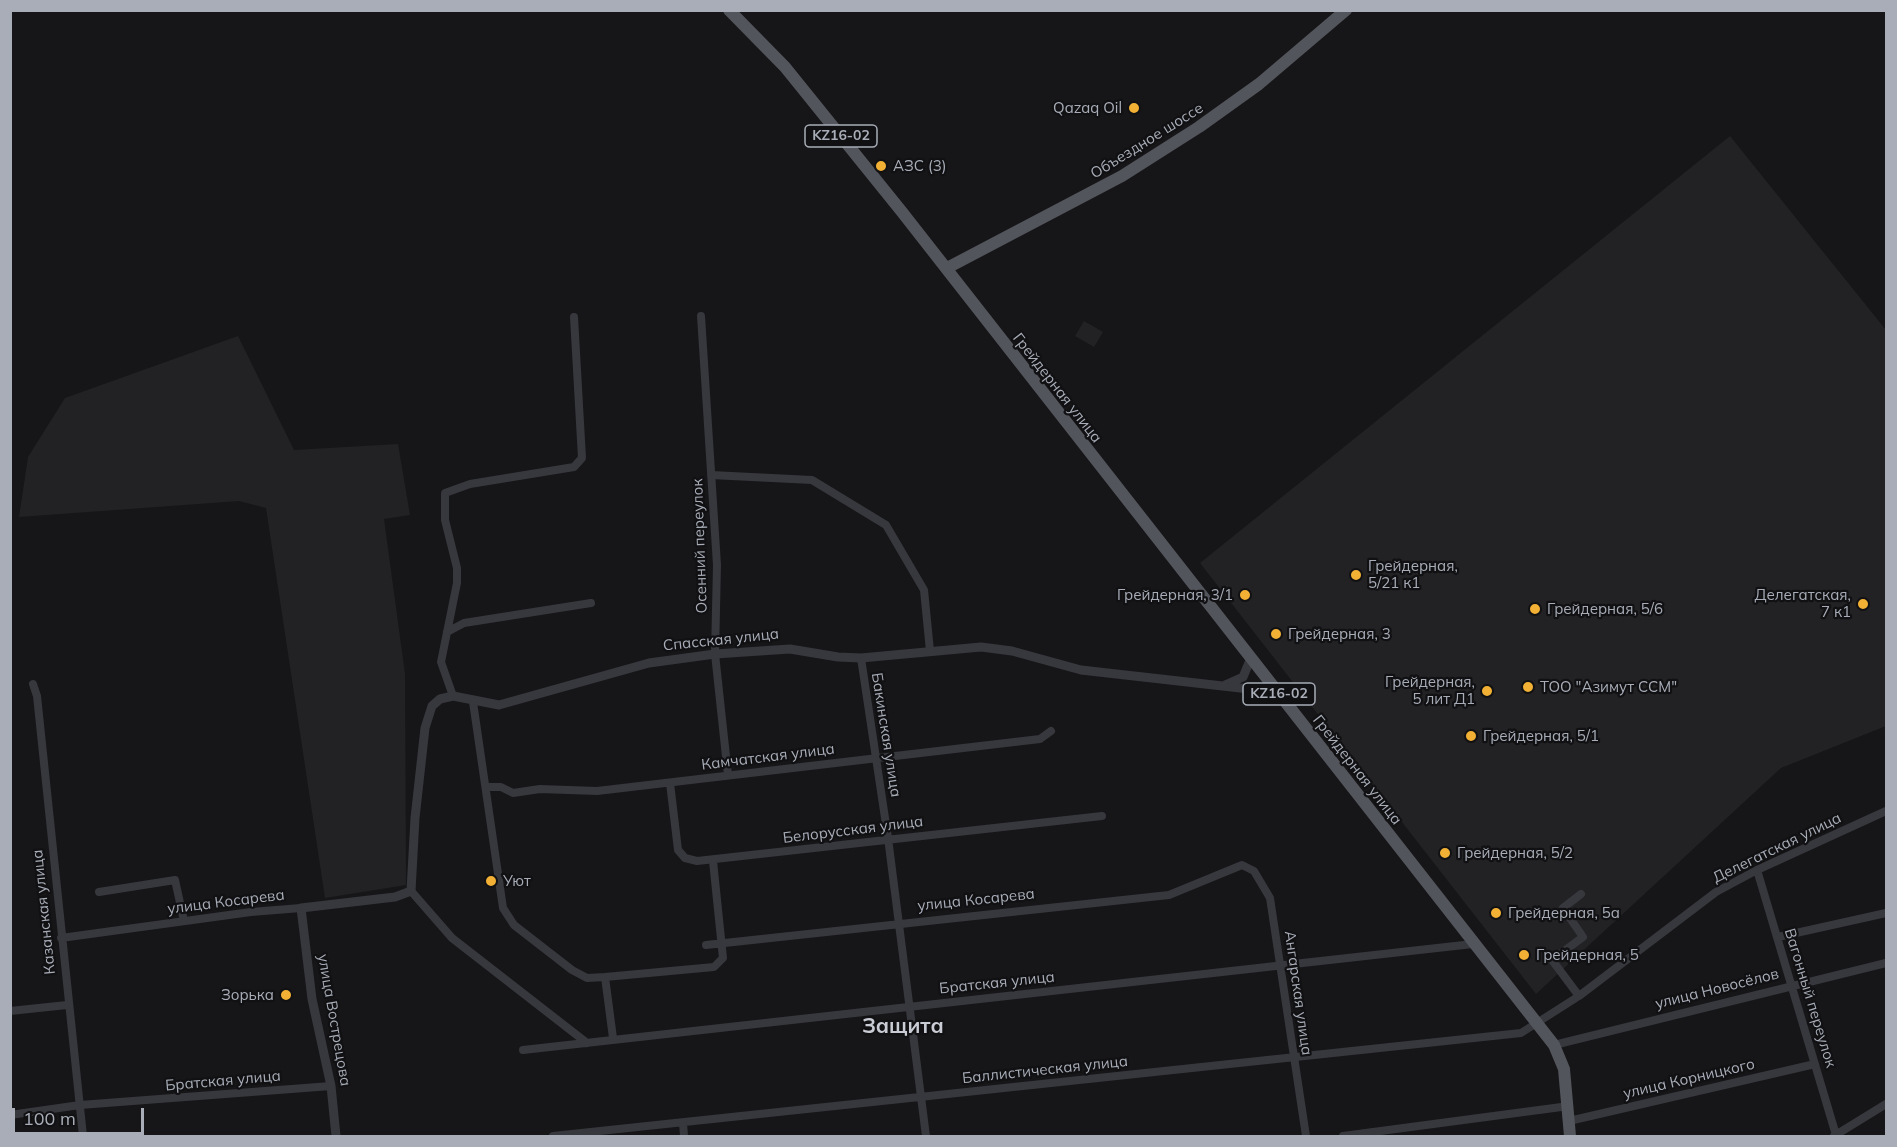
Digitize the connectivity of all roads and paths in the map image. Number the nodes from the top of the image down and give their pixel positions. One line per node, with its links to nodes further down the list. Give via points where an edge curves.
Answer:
1 (729, 10): 3 (main road, KZ16-02, via 785,67)
2 (1346, 10): 3 (main road, Объездное шоссе, via 1259,84 1199,128 1115,181)
3 (947, 268): 12 (main road, Грейдерная улица / KZ16-02)
4 (701, 316): 6 (street, Осенний переулок)
5 (574, 317): 8 (street, via 582,458 574,467 470,484 445,494 445,520 457,568)
6 (711, 475): 9 (street, via 812,480 886,525 924,590); 10 (street, Осенний переулок, via 717,565)
7 (591, 603): 8 (street, via 464,623)
8 (447, 632): 15 (street, via 441,662)
9 (930, 651): 11 (street, Спасская улица); 14 (street, Спасская улица, via 981,647 1012,651 1081,670)
10 (715, 654): 11 (street, Спасская улица, via 790,649); 16 (street, Спасская улица, via 649,663 499,705); 20 (street, Осенний переулок)
11 (861, 658): 19 (street, Бакинская улица)
12 (1251, 658): 14 (street, via 1243,677); 17 (main road, Грейдерная улица / KZ16-02)
13 (33, 684): 37 (street, Казанская улица)
14 (1223, 686): 17 (street, Спасская улица, via 1258,690)
15 (453, 696): 16 (street, Спасская улица); 29 (street, via 432,706 425,728)
16 (473, 702): 22 (street)
17 (1286, 703): 39 (main road, Грейдерная улица / KZ16-02)
18 (1051, 731): 19 (street, Камчатская улица, via 1040,739)
19 (875, 758): 20 (street, Камчатская улица); 25 (street, Бакинская улица)
20 (728, 775): 21 (street, Камчатская улица)
21 (670, 783): 22 (street, Камчатская улица, via 597,791 513,792); 26 (street, Белорусская улица, via 678,850 685,858)
22 (486, 787): 43 (street, via 503,908 514,925 572,970 587,978)
23 (1887, 811): 28 (street, Делегатская улица)
24 (1102, 816): 25 (street, Белорусская улица)
25 (888, 838): 26 (street, Белорусская улица); 35 (street, Бакинская улица)
26 (713, 861): 38 (street)
27 (1242, 865): 35 (street, улица Косарева, via 1169,895); 42 (street, Ангарская улица, via 1254,871 1270,898)
28 (1757, 870): 36 (street, Вагонный переулок); 45 (street, Делегатская улица, via 1716,892)
29 (411, 891): 32 (street, улица Косарева, via 395,897); 51 (street, via 452,938)
30 (99, 892): 34 (street, via 175,880)
31 (1581, 894): 45 (street, via 1563,908 1583,937 1552,960)
32 (301, 908): 34 (street, улица Косарева); 56 (street, улица Вострецова, via 312,999)
33 (1887, 913): 36 (street)
34 (184, 921): 37 (street, улица Косарева)
35 (899, 923): 38 (street, улица Косарева); 47 (street, Бакинская улица)
36 (1778, 937): 44 (street, Вагонный переулок)
37 (61, 938): 46 (street, Казанская улица)
38 (722, 942): 40 (street, улица Косарева); 43 (street, via 723,958 714,967)
39 (1473, 944): 42 (street, Братская улица); 49 (main road, Грейдерная улица / KZ16-02)
40 (706, 945)
41 (1887, 963): 44 (street, улица Новосёлов)
42 (1282, 965): 47 (street, Братская улица); 54 (street, Ангарская улица)
43 (604, 977): 50 (street)
44 (1790, 985): 52 (street, улица Новосёлов); 55 (street, Вагонный переулок)
45 (1579, 996): 49 (street, Делегатская улица)
46 (67, 1005): 48 (street); 59 (street, Казанская улица)
47 (909, 1007): 50 (street, Братская улица); 57 (street, Бакинская улица)
48 (10, 1011)
49 (1538, 1024): 52 (main road, Грейдерная улица / KZ16-02); 54 (street, Баллистическая улица, via 1521,1033)
50 (613, 1038): 51 (street, Братская улица)
51 (586, 1043): 53 (street, Братская улица)
52 (1554, 1044): 60 (main road, Грейдерная улица / KZ16-02, via 1564,1069)
53 (524, 1050)
54 (1292, 1057): 57 (street, Баллистическая улица); 70 (street, Ангарская улица)
55 (1815, 1064): 62 (street, улица Корницкого); 64 (street, Вагонный переулок)
56 (331, 1086): 59 (street, Братская улица); 66 (street, улица Вострецова)
57 (921, 1096): 63 (street, Баллистическая улица); 69 (street, Бакинская улица)
58 (1887, 1104): 64 (street)
59 (80, 1105): 61 (street, Братская улица); 65 (street, Казанская улица)
60 (1569, 1106): 62 (main road, Грейдерная улица / KZ16-02); 71 (street)
61 (10, 1115)
62 (1569, 1121): 72 (main road, Грейдерная улица / KZ16-02)
63 (682, 1123): 67 (street, Баллистическая улица); 68 (street)
64 (1835, 1136)
65 (83, 1137)
66 (336, 1137)
67 (553, 1137)
68 (684, 1137)
69 (926, 1137)
70 (1306, 1137)
71 (1343, 1137)
72 (1570, 1137)

